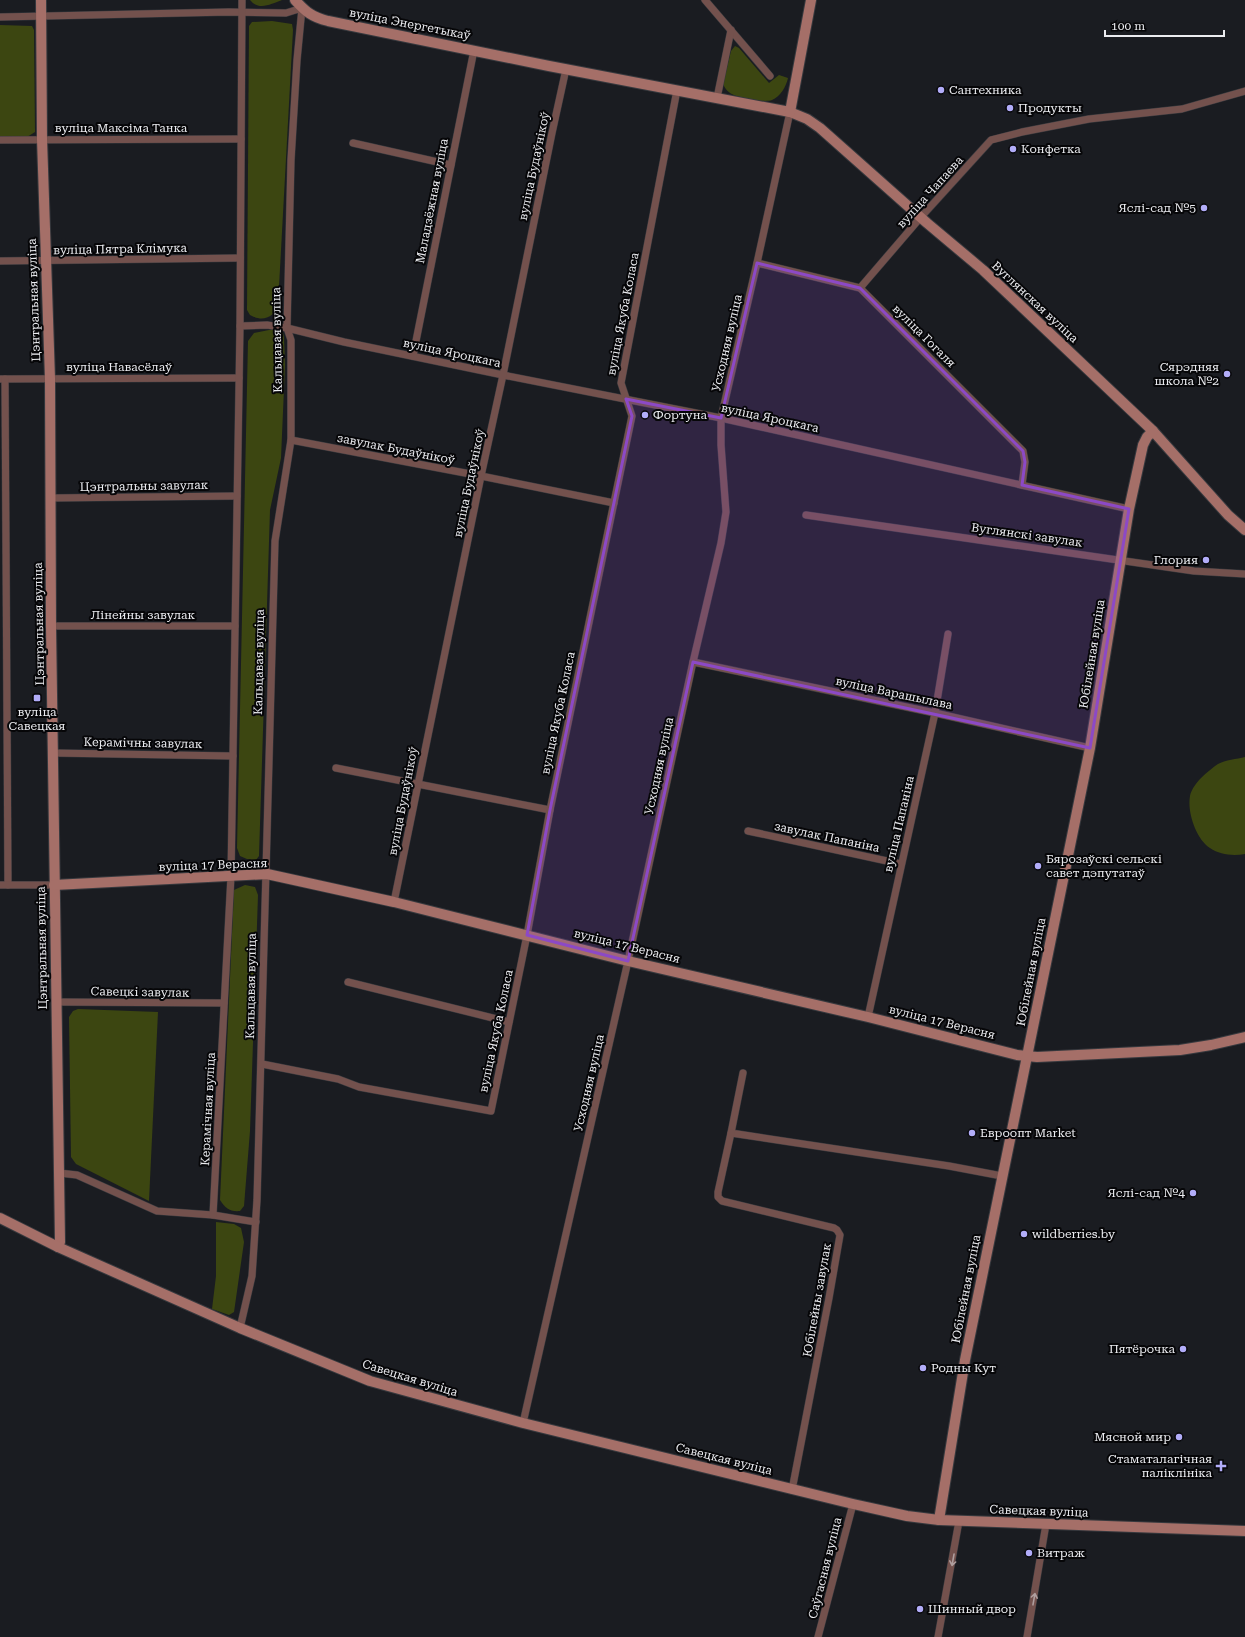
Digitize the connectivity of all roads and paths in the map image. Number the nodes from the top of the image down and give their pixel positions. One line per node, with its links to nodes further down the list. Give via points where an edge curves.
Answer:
1 (41, 0): 7 (street, Цэнтральная вуліца)
2 (242, 0): 6 (street, Керамічная вуліца)
3 (705, 0): 9 (street)
4 (811, 0): 16 (street)
5 (298, 4): 6 (street, via 286,13); 10 (street, вуліца Энергетыкаў, via 315,17 328,21); 29 (street, Кальцавая вуліца)
6 (243, 12): 7 (street); 18 (street, Керамічная вуліца)
7 (42, 17): 8 (street); 17 (street, Цэнтральная вуліца)
8 (0, 18)
9 (731, 30): 12 (street); 15 (street)
10 (474, 50): 11 (street, вуліца Энергетыкаў); 21 (street, Маладзёжная вуліца)
11 (566, 69): 13 (street, вуліца Энергетыкаў); 31 (street, вуліца Будаўнікоў)
12 (770, 76)
13 (677, 90): 15 (street, вуліца Энергетыкаў); 35 (street, вуліца Якуба Коласа, via 621,384)
14 (1245, 91): 22 (street, вуліца Чапаева, via 1182,109 1096,118 991,140)
15 (717, 98): 16 (street, вуліца Энергетыкаў)
16 (790, 112): 22 (street, Вуглянская вуліца, via 820,128); 26 (street, Усходняя вуліца)
17 (42, 139): 18 (street, вуліца Максіма Танка); 19 (street, вуліца Максіма Танка); 25 (street, Цэнтральная вуліца)
18 (241, 139): 23 (street, Керамічная вуліца)
19 (0, 140)
20 (353, 143): 21 (street)
21 (451, 165): 30 (street, Маладзёжная вуліца)
22 (921, 217): 27 (street, вуліца Чапаева); 37 (street, Вуглянская вуліца, via 983,270)
23 (240, 258): 25 (street, вуліца Пятра Клімука); 28 (street, Керамічная вуліца)
24 (0, 261): 25 (street, вуліца Пятра Клімука)
25 (46, 261): 34 (street, Цэнтральная вуліца)
26 (757, 263): 27 (street); 36 (street, Усходняя вуліца)
27 (860, 288): 40 (street, вуліца Гогаля, via 1023,451 1025,462)
28 (240, 326): 29 (street, вуліца Яроцкага, via 267,325); 32 (street, Керамічная вуліца)
29 (287, 328): 30 (street, вуліца Яроцкага); 38 (street, Кальцавая вуліца, via 291,340)
30 (413, 356): 31 (street, вуліца Яроцкага)
31 (504, 375): 35 (street, вуліца Яроцкага); 39 (street, вуліца Будаўнікоў)
32 (238, 378): 34 (street, вуліца Навасёлаў); 41 (street, Керамічная вуліца)
33 (2, 379): 34 (street, вуліца Навасёлаў); 65 (street)
34 (50, 379): 42 (street, Цэнтральная вуліца)
35 (626, 399): 36 (street, вуліца Яроцкага); 43 (street, вуліца Якуба Коласа, via 632,416)
36 (721, 418): 40 (street, вуліца Яроцкага); 52 (street, Усходняя вуліца, via 726,512)
37 (1152, 431): 44 (street, Юбілейная вуліца, via 1144,445); 46 (street, Вуглянская вуліца, via 1228,515)
38 (290, 440): 39 (street, завулак Будаўнікоў); 62 (street, Кальцавая вуліца, via 275,540)
39 (481, 476): 43 (street, завулак Будаўнікоў); 58 (street, вуліца Будаўнікоў)
40 (1022, 485): 44 (street, вуліца Яроцкага)
41 (237, 496): 42 (street, Цэнтральны завулак); 50 (street, Керамічная вуліца)
42 (51, 498): 49 (street, Цэнтральная вуліца)
43 (614, 503): 59 (street, вуліца Якуба Коласа)
44 (1129, 509): 47 (street, Юбілейная вуліца)
45 (806, 514): 47 (street, Вуглянскі завулак)
46 (1245, 530)
47 (1120, 560): 48 (street, Вуглянскі завулак, via 1194,571); 54 (street, Юбілейная вуліца)
48 (1245, 574)
49 (51, 626): 50 (street, Лінейны завулак); 55 (street, Цэнтральная вуліца)
50 (235, 626): 56 (street, Керамічная вуліца)
51 (948, 634): 53 (street, вуліца Папаніна)
52 (693, 662): 53 (street, вуліца Варашылава); 69 (street, Усходняя вуліца)
53 (935, 713): 54 (street, вуліца Варашылава); 61 (street, вуліца Папаніна)
54 (1090, 748): 76 (street, Юбілейная вуліца)
55 (53, 753): 56 (street, Керамічны завулак); 66 (street, Цэнтральная вуліца)
56 (233, 756): 63 (street, Керамічная вуліца)
57 (336, 768): 58 (street)
58 (418, 784): 59 (street); 67 (street, вуліца Будаўнікоў)
59 (550, 810): 68 (street, вуліца Якуба Коласа)
60 (748, 831): 61 (street, завулак Папаніна)
61 (901, 864): 73 (street, вуліца Папаніна)
62 (267, 874): 63 (street, вуліца 17 Верасня); 67 (street, вуліца 17 Верасня); 77 (street, Кальцавая вуліца)
63 (231, 876): 66 (street, вуліца 17 Верасня); 72 (street, Керамічная вуліца)
64 (0, 885): 65 (street, вуліца 17 Верасня)
65 (8, 885): 66 (street, вуліца 17 Верасня)
66 (54, 885): 71 (street, Цэнтральная вуліца)
67 (394, 902): 68 (street, вуліца 17 Верасня)
68 (527, 935): 69 (street, вуліца 17 Верасня); 74 (street, вуліца Якуба Коласа)
69 (628, 961): 73 (street, вуліца 17 Верасня); 87 (street, Усходняя вуліца)
70 (348, 982): 74 (street)
71 (56, 1002): 72 (street, Савецкі завулак); 80 (street, Цэнтральная вуліца)
72 (224, 1004): 82 (street, Керамічная вуліца)
73 (868, 1017): 76 (street, вуліца 17 Верасня)
74 (509, 1022): 77 (street, вуліца Якуба Коласа, via 491,1112 359,1087 338,1079)
75 (1245, 1037): 76 (street, вуліца 17 Верасня, via 1180,1050)
76 (1027, 1056): 81 (street, Юбілейная вуліца)
77 (262, 1064): 84 (street, Кальцавая вуліца)
78 (743, 1074): 79 (street, Юбілейны завулак)
79 (731, 1133): 81 (street); 88 (street, Юбілейны завулак, via 718,1192 718,1197 722,1201 834,1228 840,1235)
80 (59, 1173): 82 (street, via 77,1175 157,1211); 85 (street, Цэнтральная вуліца)
81 (1002, 1176): 90 (street, Юбілейная вуліца, via 965,1360)
82 (213, 1215): 84 (street)
83 (0, 1218): 85 (street, Савецкая вуліца)
84 (256, 1222): 86 (street, Кальцавая вуліца, via 252,1276)
85 (58, 1247): 86 (street, Савецкая вуліца)
86 (240, 1328): 87 (street, Савецкая вуліца, via 370,1381)
87 (523, 1423): 88 (street, Савецкая вуліца)
88 (792, 1490): 89 (street, Савецкая вуліца)
89 (853, 1504): 90 (street, Савецкая вуліца); 94 (street, Саўгасная вуліца)
90 (939, 1520): 91 (street, Савецкая вуліца)
91 (959, 1521): 92 (street, Савецкая вуліца); 95 (street, one-way to 95)
92 (1046, 1524): 93 (street, Савецкая вуліца); 96 (street, one-way to 92)
93 (1245, 1531)
94 (818, 1637)
95 (938, 1637)
96 (1027, 1637)

